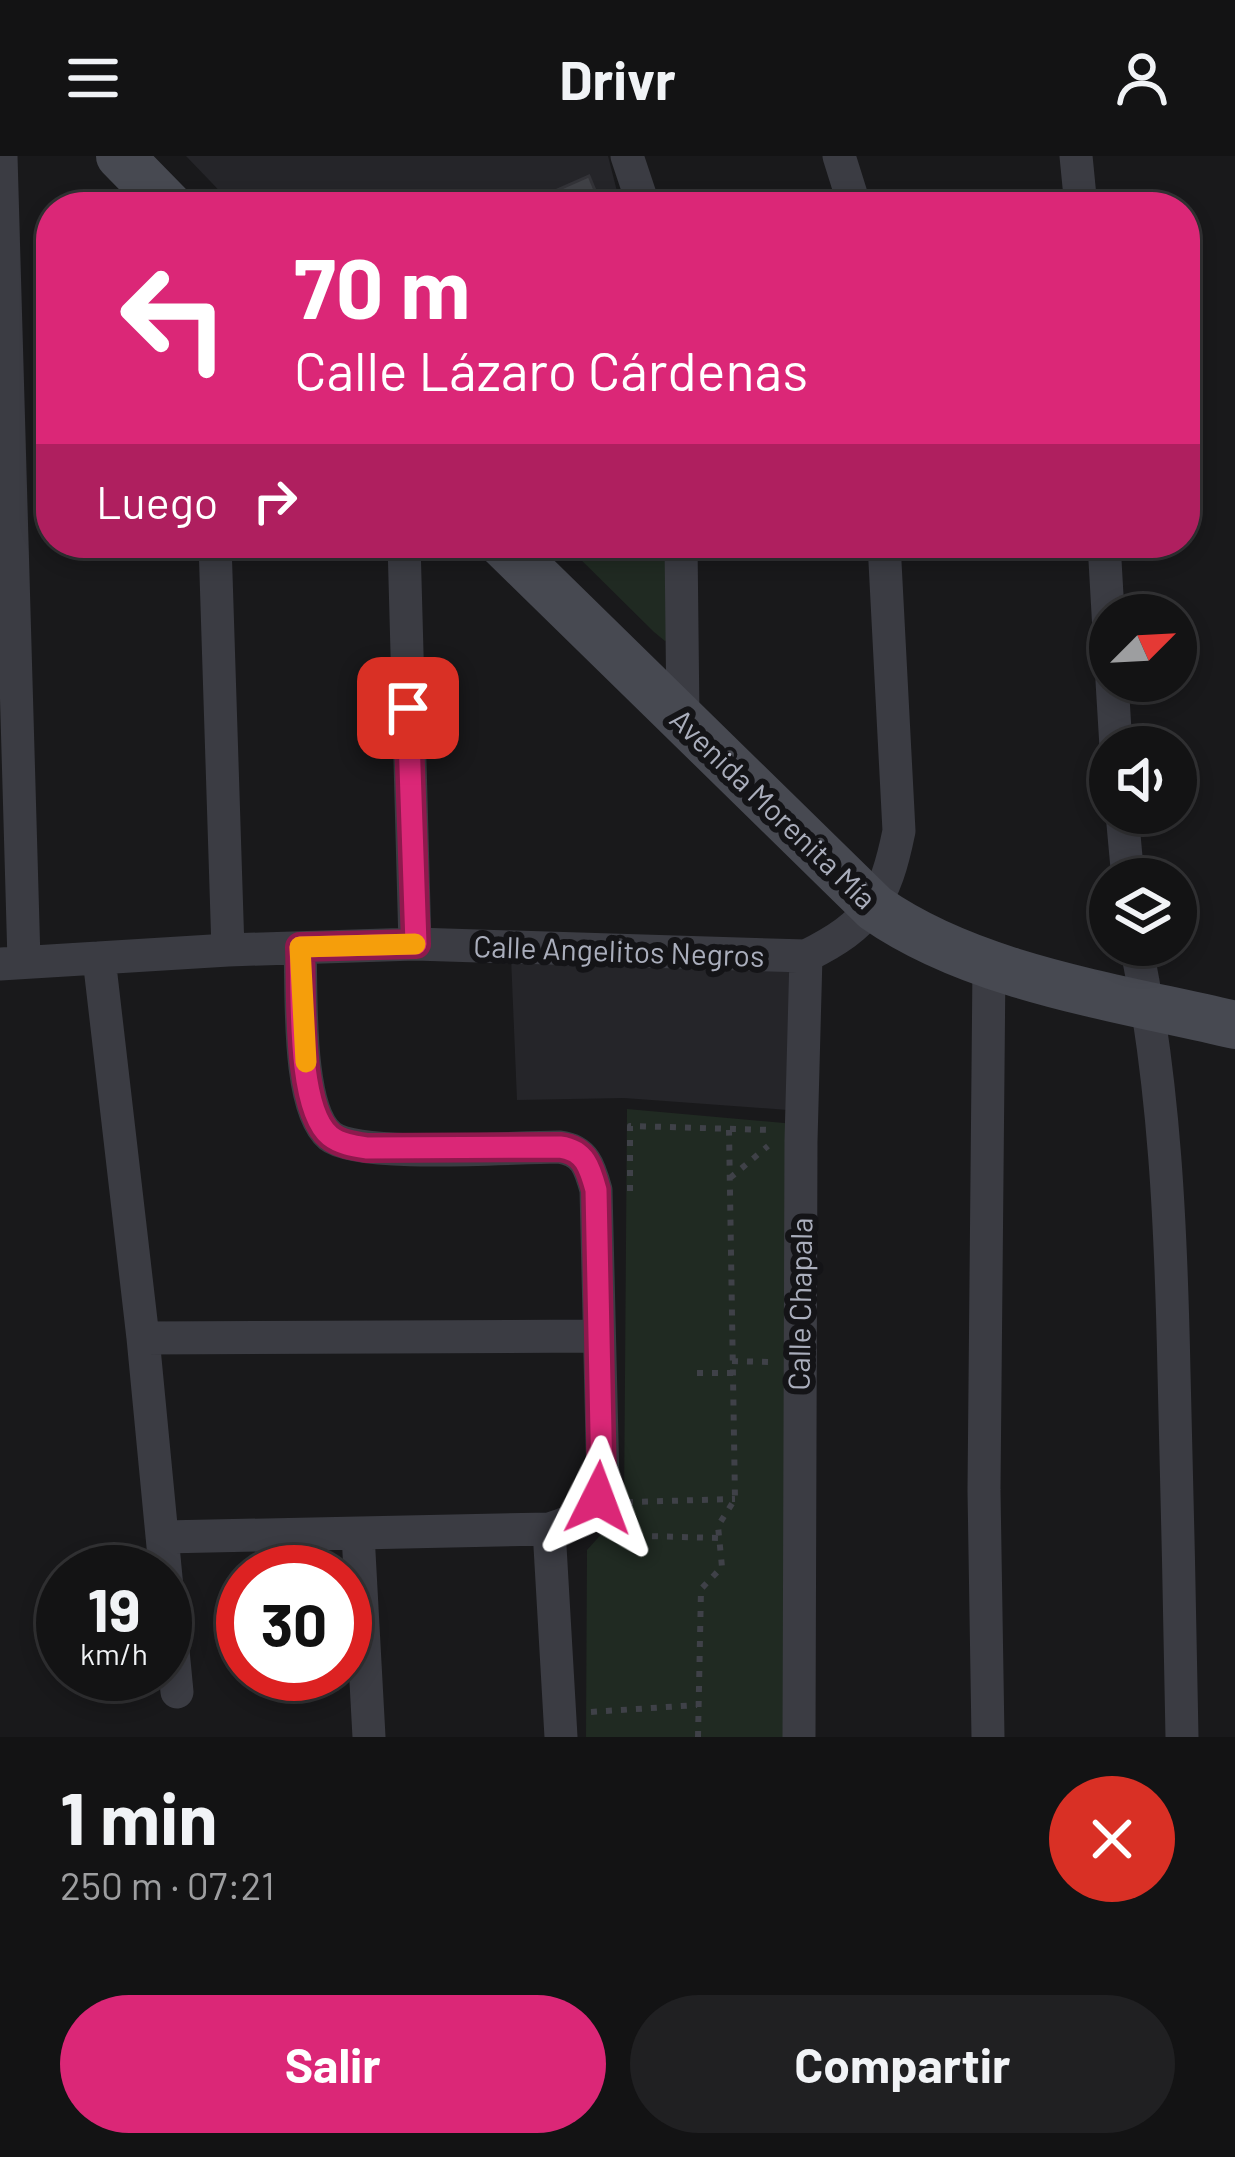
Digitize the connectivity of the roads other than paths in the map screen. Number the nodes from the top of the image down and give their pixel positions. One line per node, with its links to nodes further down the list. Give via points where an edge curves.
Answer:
1 (1, 156): 10 (street)
2 (120, 156): 6 (street)
3 (627, 156): 7 (street)
4 (839, 156): 8 (street)
5 (1076, 156): 9 (street)
6 (155, 192)
7 (639, 192)
8 (850, 192)
9 (1080, 192)
10 (0, 227): 25 (street)
11 (215, 558): 22 (street)
12 (404, 558): 20 (street)
13 (517, 558): 18 (street, Avenida Morenita Mía)
14 (681, 558): 18 (street)
15 (885, 558): 19 (street, via 898,831)
16 (1104, 558): 17 (street)
17 (1106, 594)
18 (683, 719): 19 (street, Avenida Morenita Mía)
19 (875, 908): 23 (street); 26 (street, Avenida Morenita Mía, via 935,945)
20 (416, 944): 21 (street, Calle Angelitos Negros); 23 (street, Calle Angelitos Negros)
21 (300, 947): 22 (street, Calle Angelitos Negros); 30 (street, via 307,1072 329,1136 367,1148 571,1148 586,1161 596,1190)
22 (227, 950): 24 (street, Calle Angelitos Negros)
23 (806, 956): 38 (street, Calle Chapala)
24 (99, 958): 25 (street, Calle Angelitos Negros); 31 (street)
25 (12, 963)
26 (989, 965): 28 (street, Avenida Morenita Mía); 39 (street)
27 (1140, 966): 28 (street)
28 (1148, 1004): 29 (street, Avenida Morenita Mía); 40 (street, via 1171,1231)
29 (1235, 1025)
30 (598, 1336): 31 (street); 32 (street, via 602,1482 590,1510)
31 (143, 1338): 34 (street)
32 (549, 1529): 33 (street); 36 (street)
33 (358, 1534): 34 (street); 37 (street)
34 (164, 1537): 35 (street)
35 (165, 1545)
36 (574, 1731)
37 (369, 1737)
38 (799, 1737)
39 (988, 1737)
40 (1182, 1737)

